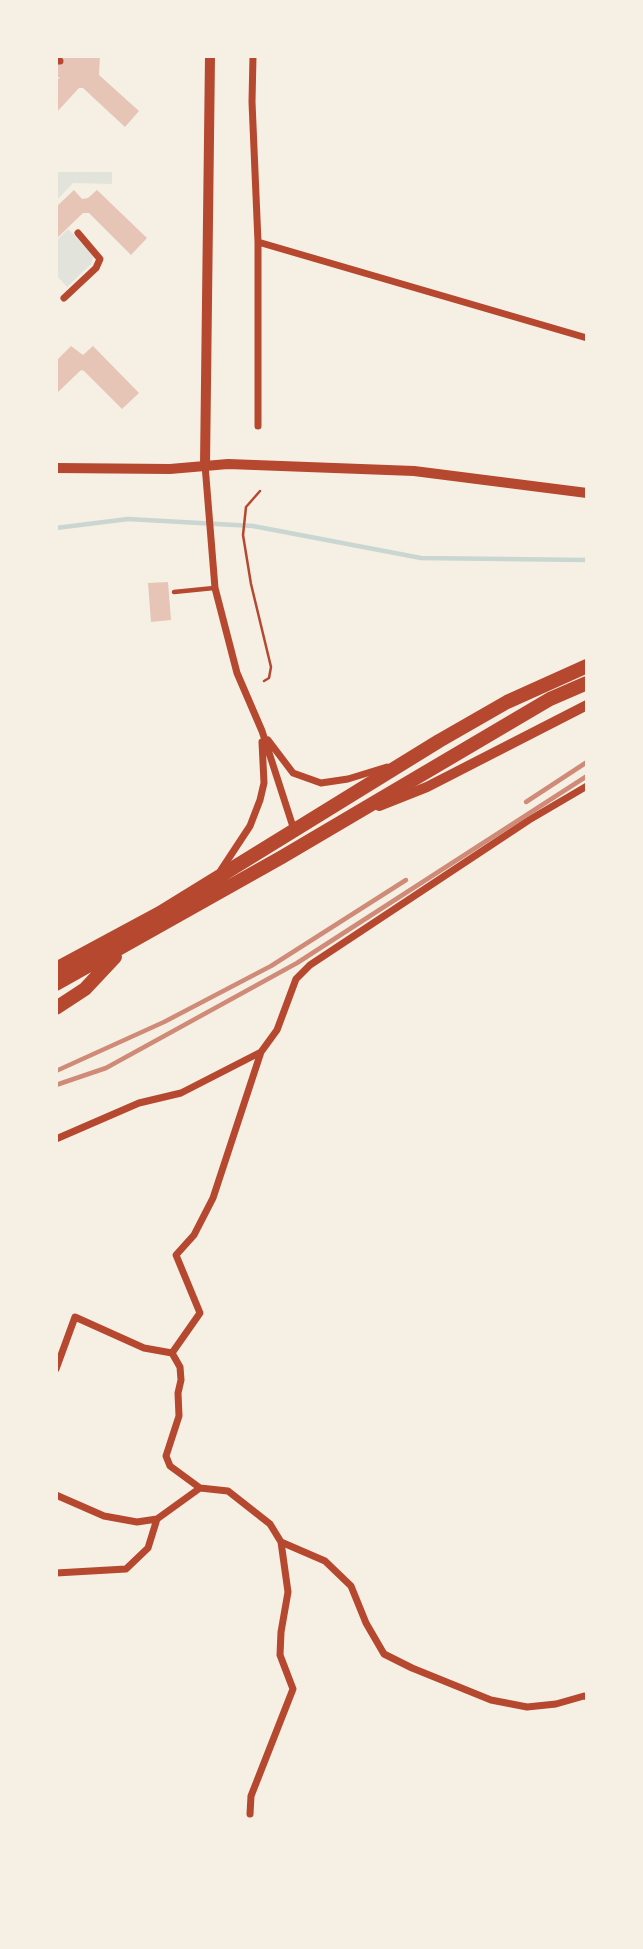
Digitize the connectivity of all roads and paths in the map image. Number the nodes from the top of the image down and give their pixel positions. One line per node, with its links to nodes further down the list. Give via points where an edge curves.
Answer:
1 (210, 56): 8 (street)
2 (253, 56): 4 (street)
3 (78, 233): 5 (street, via 100,259)
4 (258, 242): 6 (street); 7 (street)
5 (64, 298)
6 (587, 338)
7 (258, 426)
8 (205, 466): 9 (street); 11 (street, via 414,471); 12 (street)
9 (56, 468)
10 (260, 491): 15 (path, via 246,507 243,535 271,667 270,678)
11 (587, 493)
12 (215, 588): 13 (lane); 18 (street, via 237,673)
13 (174, 592)
14 (587, 665): 19 (main road, via 507,702)
15 (264, 681)
16 (587, 683): 21 (main road, via 550,699)
17 (587, 705): 21 (street, via 427,786)
18 (262, 731): 19 (street, via 293,773 321,783); 22 (street); 24 (street, via 264,783 260,800 245,836)
19 (408, 760): 22 (main road)
20 (587, 786): 30 (street, via 310,965 296,979 277,1030)
21 (344, 820): 23 (main road)
22 (294, 831): 23 (street); 24 (main road)
23 (300, 846): 25 (main road)
24 (211, 882): 25 (main road)
25 (122, 942): 26 (main road); 27 (main road); 28 (main road); 29 (main road, via 85,989)
26 (56, 959)
27 (56, 970)
28 (56, 984)
29 (56, 1008)
30 (261, 1052): 31 (street, via 181,1093 139,1102); 32 (street, via 213,1198 194,1235 176,1255 200,1313)
31 (56, 1139)
32 (172, 1353): 33 (street, via 144,1348 75,1317); 34 (street, via 180,1367 179,1416 166,1456 170,1465)
33 (56, 1369)
34 (201, 1488): 36 (street); 37 (street, via 228,1492 270,1524)
35 (56, 1495): 36 (street, via 104,1516 137,1522)
36 (157, 1519): 38 (street, via 148,1548 126,1569)
37 (281, 1542): 39 (street, via 325,1561 351,1586 384,1654 491,1700 527,1707); 40 (street, via 288,1592 281,1655 293,1689 251,1796)
38 (56, 1573)
39 (587, 1697)
40 (250, 1814)

